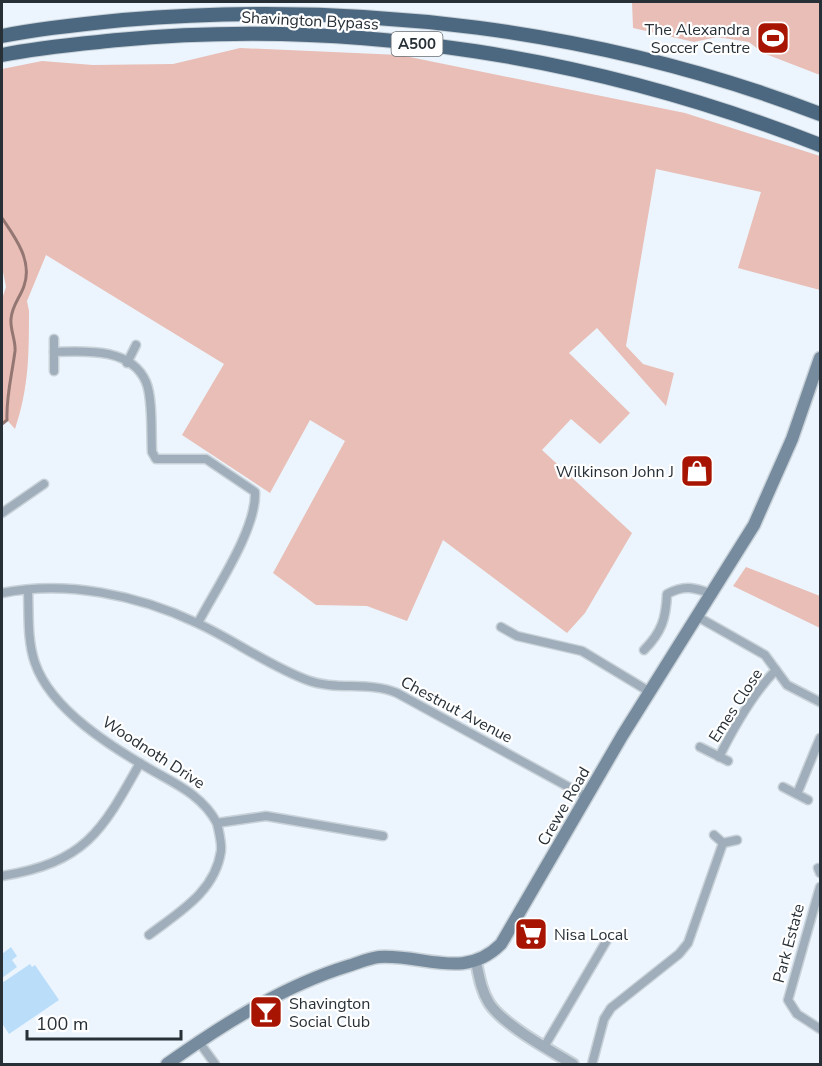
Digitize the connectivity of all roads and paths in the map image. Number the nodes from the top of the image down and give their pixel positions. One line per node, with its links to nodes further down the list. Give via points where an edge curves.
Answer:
1 (2, 36): 3 (highway, Shavington Bypass / A500, via 33,29 183,14 302,12 378,16 480,27 667,63)
2 (2, 55): 4 (highway, Shavington Bypass / A500, via 33,48 197,33 296,33 467,49 675,96)
3 (820, 114)
4 (820, 145)
5 (54, 339): 7 (street)
6 (136, 345): 9 (street)
7 (54, 352): 9 (street, via 95,350); 10 (street)
8 (820, 358): 15 (main road, Crewe Road, via 770,492)
9 (127, 363): 17 (street, via 138,369 147,384 152,452 156,459 206,459 255,492 255,504 234,557)
10 (54, 371)
11 (44, 484): 12 (street)
12 (2, 513)
13 (28, 590): 14 (street, Chestnut Avenue); 17 (street, Chestnut Avenue, via 106,594); 27 (street, Woodnoth Drive, via 35,664 55,696 74,716)
14 (2, 593)
15 (713, 594): 16 (main road, Crewe Road); 19 (street, via 689,586 667,594 666,618 657,637)
16 (698, 617): 20 (street, via 765,655); 21 (main road, Crewe Road)
17 (198, 623): 30 (street, Chestnut Avenue, via 304,679 397,693)
18 (501, 627): 21 (street, via 517,636 582,651)
19 (644, 650)
20 (776, 670): 22 (street, via 787,685); 25 (street, Emes Close, via 733,728)
21 (650, 692): 30 (main road, Crewe Road)
22 (820, 702)
23 (820, 738): 29 (street)
24 (700, 747): 25 (street, Emes Close)
25 (719, 757): 26 (street, Emes Close)
26 (728, 761)
27 (140, 763): 32 (street, Woodnoth Drive, via 197,796); 37 (street, via 110,816 87,842 52,863)
28 (783, 787): 29 (street)
29 (797, 794): 31 (street)
30 (587, 797): 41 (main road, Crewe Road, via 501,944)
31 (808, 800)
32 (217, 823): 34 (street, via 266,816); 39 (street, via 222,849 214,874 199,897)
33 (714, 835): 36 (street)
34 (383, 836)
35 (737, 840): 36 (street)
36 (723, 843): 48 (street, via 688,943 611,1008 604,1019)
37 (2, 876)
38 (820, 886): 42 (street, Park Estate, via 788,1000 797,1014)
39 (149, 935)
40 (607, 940): 44 (street)
41 (477, 962): 43 (main road, via 378,957 322,974); 44 (street, via 479,983 490,1004)
42 (820, 1029)
43 (199, 1042): 45 (main road); 46 (street)
44 (544, 1047): 47 (street)
45 (167, 1065)
46 (215, 1065)
47 (573, 1065)
48 (592, 1065)

